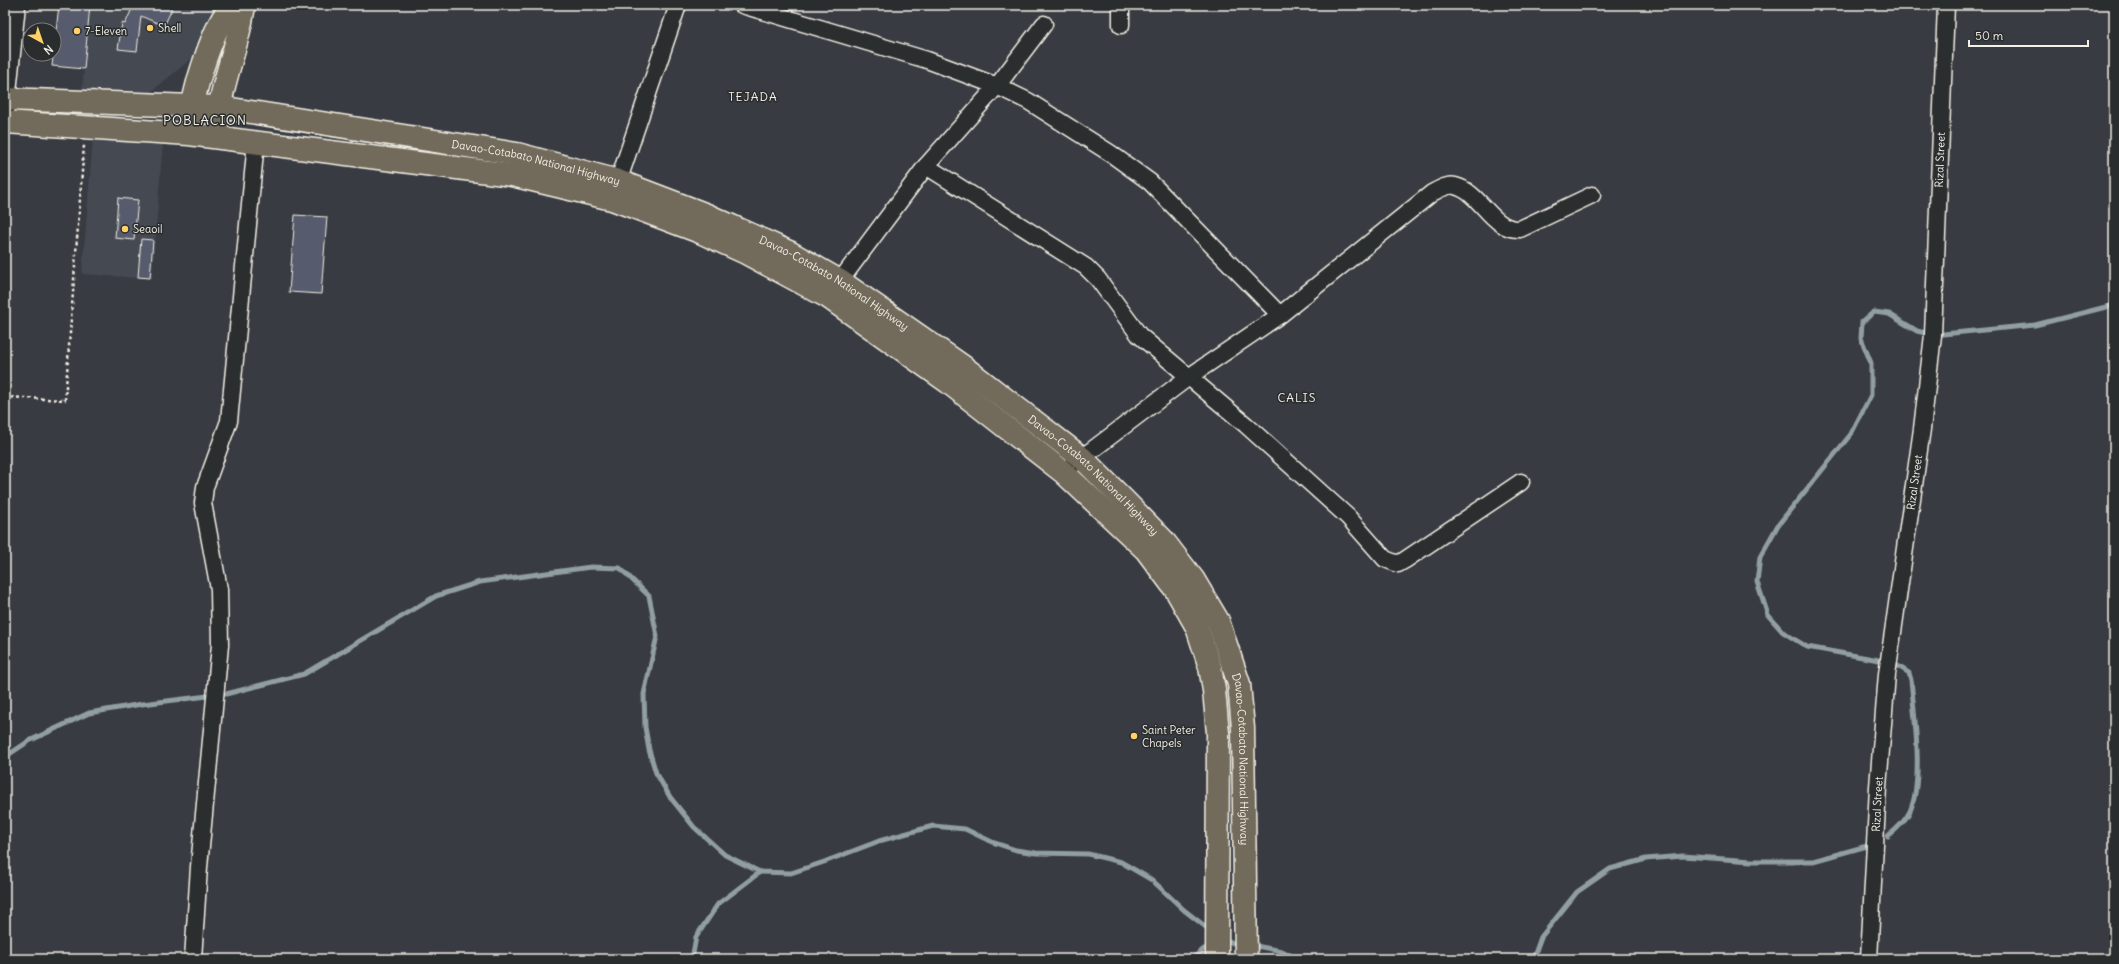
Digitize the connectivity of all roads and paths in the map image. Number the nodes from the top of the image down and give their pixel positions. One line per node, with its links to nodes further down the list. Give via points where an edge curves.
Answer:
1 (17, 5): 11 (street)
2 (232, 5): 12 (highway, via 226,11 210,47)
3 (244, 5): 13 (highway)
4 (678, 5): 20 (street)
5 (742, 5): 10 (street, via 927,60)
6 (1121, 5): 9 (street)
7 (1946, 5): 32 (street, Rizal Street, via 1933,335 1887,674)
8 (1044, 24): 10 (street)
9 (1121, 25)
10 (997, 86): 19 (street); 23 (street, via 1028,101 1110,152 1150,182)
11 (6, 99): 12 (highway, Davao-Cotabato National Highway); 14 (street)
12 (192, 105): 13 (highway, Davao-Cotabato National Highway); 16 (highway)
13 (219, 107): 17 (highway); 20 (highway, Davao-Cotabato National Highway, via 517,154)
14 (5, 122): 15 (highway, Davao-Cotabato National Highway)
15 (85, 127): 16 (highway, Davao-Cotabato National Highway); 25 (path, via 65,400)
16 (190, 134): 17 (highway, Davao-Cotabato National Highway)
17 (217, 137): 18 (highway, Davao-Cotabato National Highway)
18 (256, 142): 20 (highway, Davao-Cotabato National Highway); 29 (street, via 229,420 205,487 203,503 219,589 220,645)
19 (926, 166): 22 (street); 24 (street, via 1086,267 1098,279 1139,335)
20 (615, 190): 22 (highway, Davao-Cotabato National Highway, via 700,232)
21 (1592, 195): 23 (street, via 1520,229 1513,229 1504,226 1465,190 1454,185 1444,187 1432,193)
22 (834, 289): 26 (highway, Davao-Cotabato National Highway, via 961,365); 27 (highway, Davao-Cotabato National Highway)
23 (1280, 315): 24 (street)
24 (1190, 376): 26 (street); 28 (street, via 1348,517 1374,548 1391,563 1398,564 1405,560)
25 (5, 397)
26 (1082, 458): 27 (street); 31 (highway, Davao-Cotabato National Highway, via 1163,540 1193,579 1218,621 1240,684 1243,728)
27 (1063, 472): 30 (highway, Davao-Cotabato National Highway, via 1146,550 1176,590 1197,627 1210,667 1218,733)
28 (1521, 482)
29 (194, 959)
30 (1217, 959)
31 (1246, 959)
32 (1869, 959)

